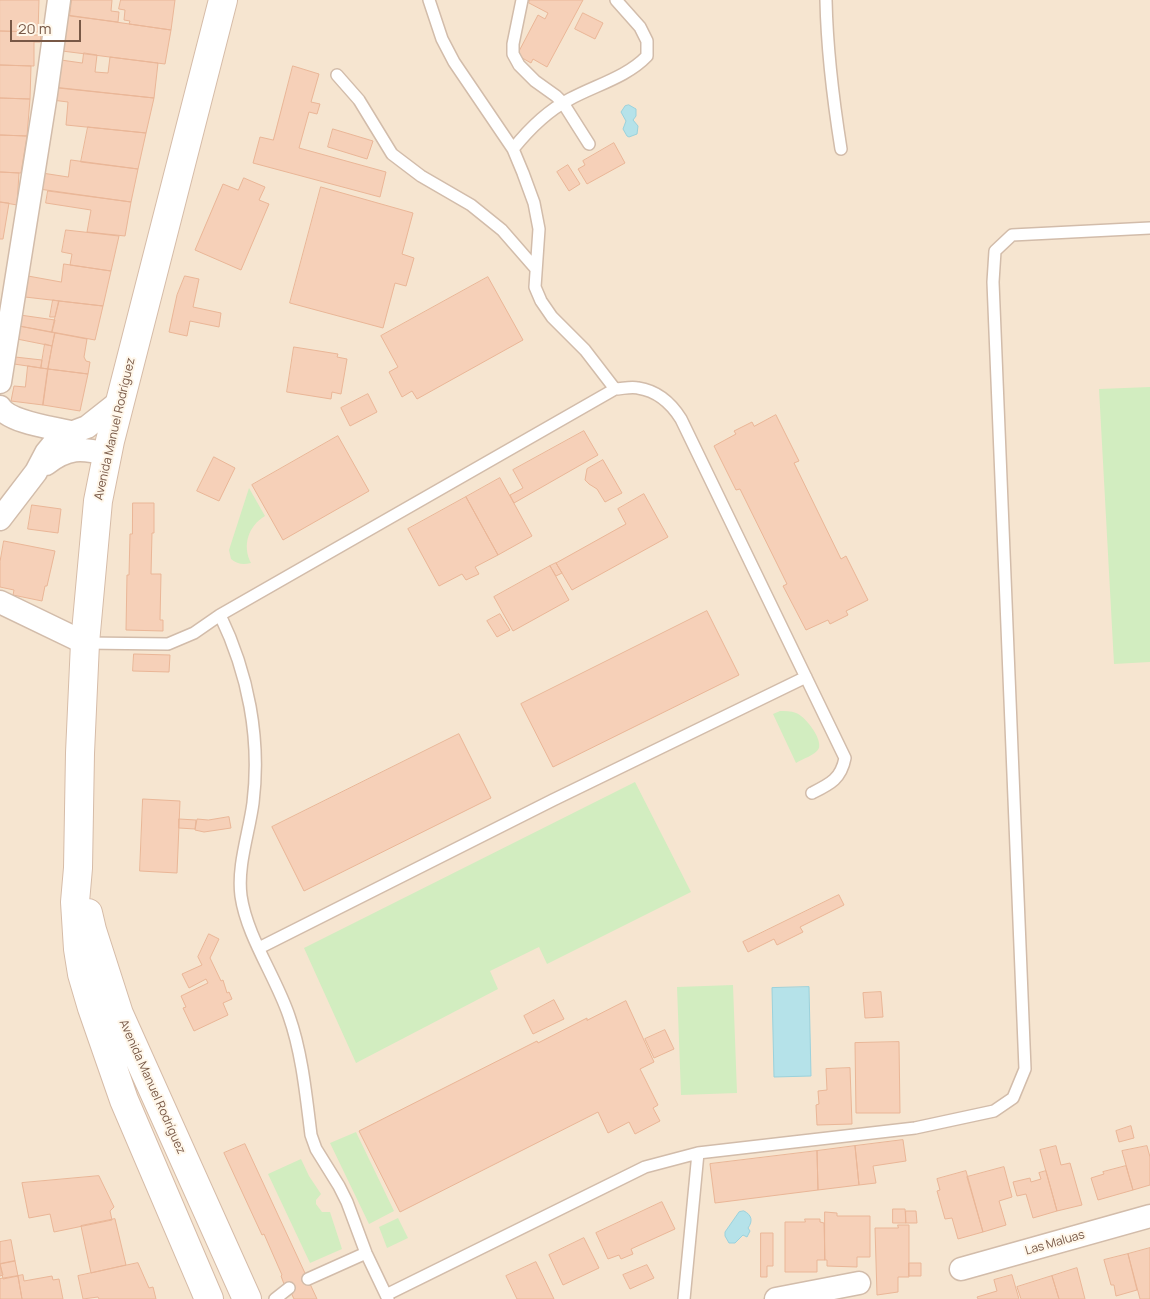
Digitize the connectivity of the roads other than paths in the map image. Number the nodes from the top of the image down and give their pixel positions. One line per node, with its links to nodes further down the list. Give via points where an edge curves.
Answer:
1 (60, 0): 14 (street)
2 (223, 0): 16 (main road, Avenida Manuel Rodríguez)
3 (429, 0): 10 (lane, via 442,39 454,62)
4 (522, 0): 8 (lane, via 513,54 535,81)
5 (616, 0): 8 (lane, via 648,41 647,56 637,67)
6 (826, 0): 11 (lane, via 828,57)
7 (337, 75): 13 (lane, via 359,100 392,154 421,176 471,205 502,230)
8 (563, 103): 9 (lane); 10 (lane, via 526,132)
9 (589, 144)
10 (513, 149): 13 (lane, via 534,203 539,229)
11 (841, 149)
12 (1150, 228): 29 (lane, via 1012,235 996,251 994,282 1026,1069 1013,1098 994,1110 915,1128)
13 (536, 269): 15 (lane, via 535,287 541,301)
14 (0, 382)
15 (615, 389): 23 (lane); 25 (lane, via 638,387 656,394 672,404 682,419)
16 (120, 401): 18 (street, via 88,427); 19 (main road, Avenida Manuel Rodríguez)
17 (0, 407): 18 (street, via 16,418)
18 (74, 433): 20 (street, via 55,442)
19 (107, 454): 20 (street, via 72,450); 24 (main road, Avenida Manuel Rodríguez, via 98,501)
20 (36, 472): 21 (street)
21 (0, 519)
22 (0, 602): 24 (street)
23 (220, 615): 24 (lane, via 194,633 168,644); 28 (lane, via 245,680 251,712 255,786 242,866 241,895 247,922)
24 (86, 643): 27 (main road, Avenida Manuel Rodríguez)
25 (806, 677): 26 (lane, via 845,758 843,769 832,784); 28 (lane)
26 (812, 793)
27 (78, 868): 38 (main road, Avenida Manuel Rodríguez, via 75,902 77,941 92,1008 124,1100); 39 (main road, Avenida Manuel Rodríguez, via 92,930 119,1014)
28 (259, 948): 31 (lane, via 280,990 295,1037 311,1135 347,1202)
29 (698, 1153): 37 (lane, via 645,1167); 41 (lane)
30 (1150, 1216): 32 (street, Las Maluas)
31 (366, 1253): 33 (lane); 37 (lane)
32 (961, 1269)
33 (308, 1279)
34 (859, 1283): 36 (street)
35 (289, 1288): 40 (lane)
36 (820, 1295): 42 (street)
37 (387, 1297)
38 (210, 1299)
39 (247, 1299)
40 (275, 1299)
41 (684, 1299)
42 (776, 1299)

